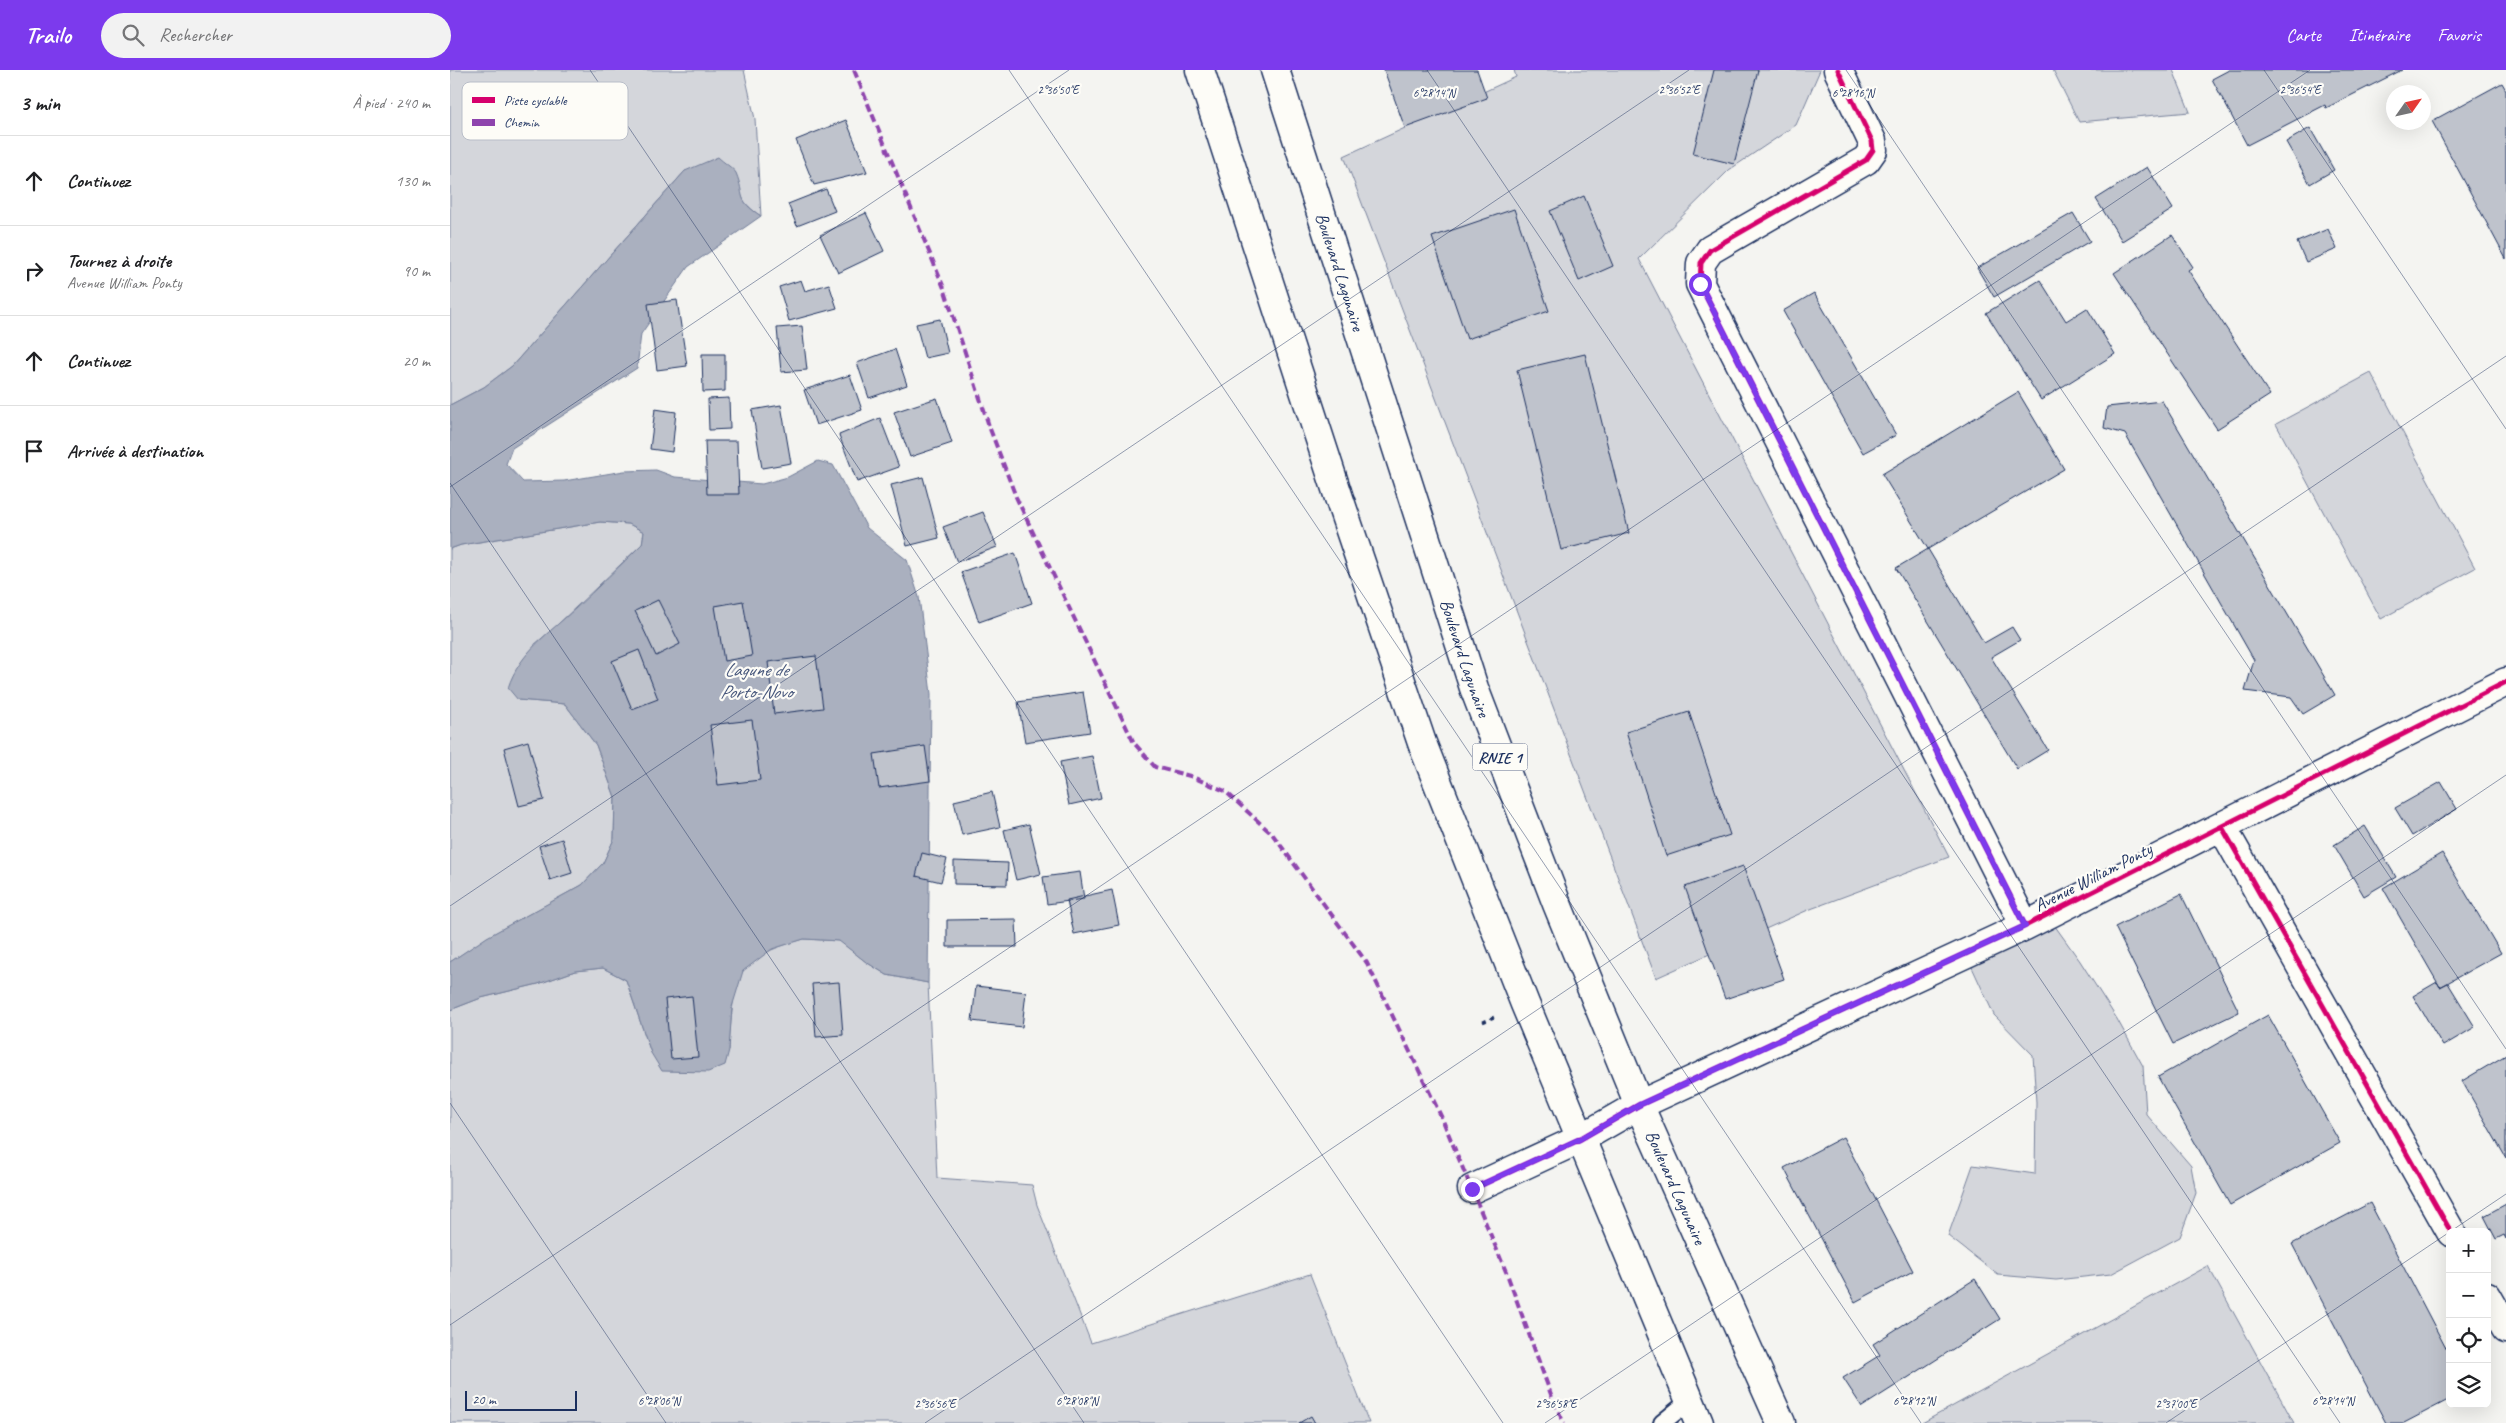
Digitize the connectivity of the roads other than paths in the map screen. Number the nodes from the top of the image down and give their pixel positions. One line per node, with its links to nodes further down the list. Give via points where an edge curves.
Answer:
1 (1200, 70): 8 (main road, via 1338,498 1422,743)
2 (1275, 70): 7 (main road, Boulevard Lagunaire / RNIE 1, via 1474,688)
3 (1838, 70): 6 (main road, via 1872,141 1873,150 1866,160 1710,250 1701,263 1700,284)
4 (2506, 682): 5 (main road, Avenue William Ponty)
5 (2222, 826): 6 (main road, Avenue William Ponty); 10 (main road)
6 (2025, 926): 7 (main road, Avenue William Ponty)
7 (1639, 1105): 8 (main road, Avenue William Ponty); 15 (main road, Boulevard Lagunaire / RNIE 1)
8 (1580, 1139): 9 (main road, Avenue William Ponty); 13 (main road)
9 (1472, 1189)
10 (2449, 1228)
11 (2491, 1303): 12 (main road)
12 (2506, 1329)
13 (1694, 1412): 14 (lane)
14 (1662, 1423)
15 (1781, 1423)

